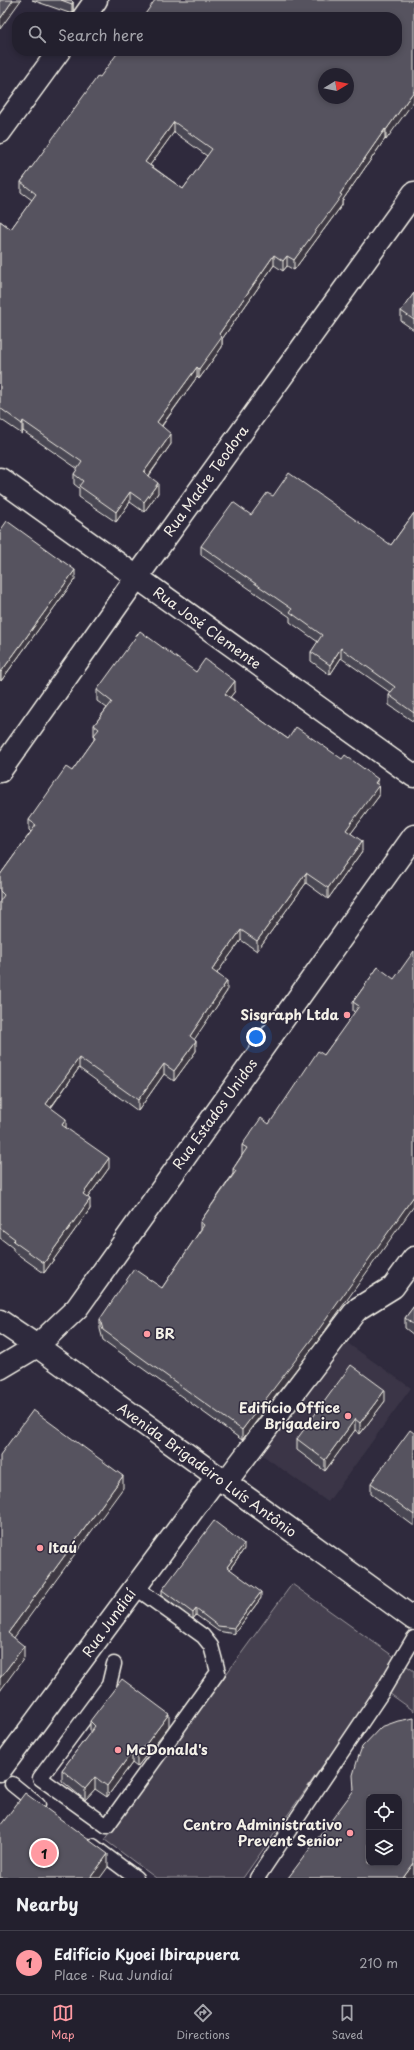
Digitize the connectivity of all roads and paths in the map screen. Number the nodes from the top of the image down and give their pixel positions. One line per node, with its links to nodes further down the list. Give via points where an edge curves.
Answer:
1 (96, 0): 2 (street)
2 (88, 12)
3 (55, 56): 4 (street)
4 (0, 132)
5 (414, 193): 7 (street, Rua Madre Teodora)
6 (0, 479): 7 (street, Rua José Clemente)
7 (137, 578): 8 (street, Rua Madre Teodora); 9 (street, Rua José Clemente)
8 (0, 771)
9 (414, 776)
10 (414, 836): 13 (street, Rua Estados Unidos, via 77,1308)
11 (414, 1258): 15 (street, Rua Jundiaí, via 392,1287 354,1314)
12 (0, 1321): 13 (street, Avenida Brigadeiro Luís Antônio)
13 (37, 1346): 14 (street, Rua Estados Unidos); 15 (street, Avenida Brigadeiro Luís Antônio)
14 (0, 1368)
15 (221, 1480): 16 (street, Rua Jundiaí); 17 (street, Avenida Brigadeiro Luís Antônio)
16 (135, 1587): 19 (lane, via 203,1636 211,1646 218,1672 107,1826 40,1778 110,1685); 20 (street, Rua Jundiaí)
17 (414, 1619)
18 (414, 1638): 24 (lane, via 382,1692)
19 (114, 1664)
20 (6, 1777): 21 (lane)
21 (47, 1811)
22 (85, 1840): 23 (lane)
23 (136, 1878)
24 (257, 1878)

